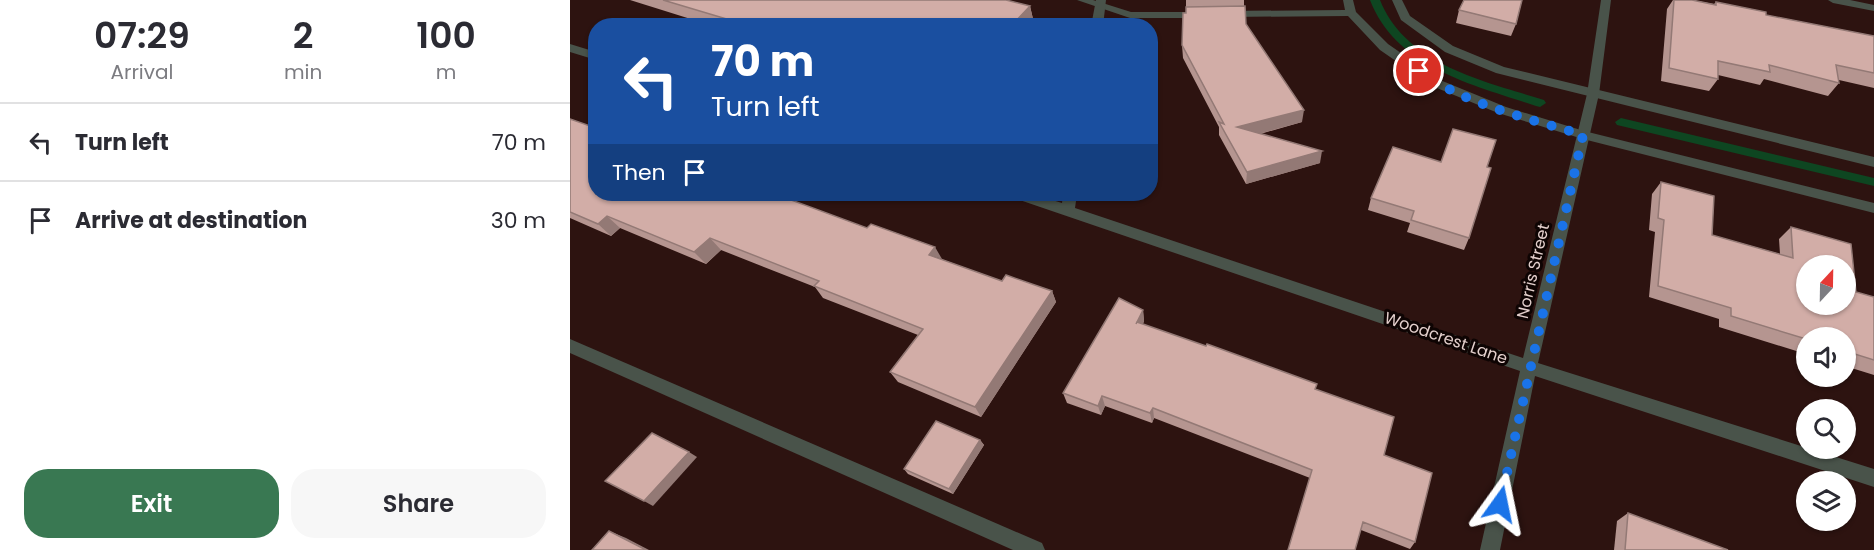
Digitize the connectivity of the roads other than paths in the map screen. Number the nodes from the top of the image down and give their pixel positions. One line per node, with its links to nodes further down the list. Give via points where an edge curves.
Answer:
1 (1082, 0): 6 (street)
2 (1348, 0): 8 (street)
3 (1397, 0): 12 (street, via 1405,18 1449,49 1500,70)
4 (1606, 0): 12 (street, Norris Street)
5 (1833, 0): 7 (street)
6 (1101, 2): 8 (street, via 1130,15); 9 (street)
7 (1874, 8)
8 (1351, 14): 13 (street, via 1384,47 1436,83 1502,110)
9 (1098, 18)
10 (570, 48): 11 (street)
11 (588, 54)
12 (1593, 94): 13 (street, Norris Street); 14 (street)
13 (1583, 135): 16 (street); 18 (street, Norris Street)
14 (1874, 162)
15 (1069, 201): 18 (street, Woodcrest Lane)
16 (1874, 208)
17 (570, 346): 20 (street)
18 (1529, 367): 19 (street, Woodcrest Lane); 21 (street, Norris Street)
19 (1874, 478)
20 (1035, 550)
21 (1490, 550)

